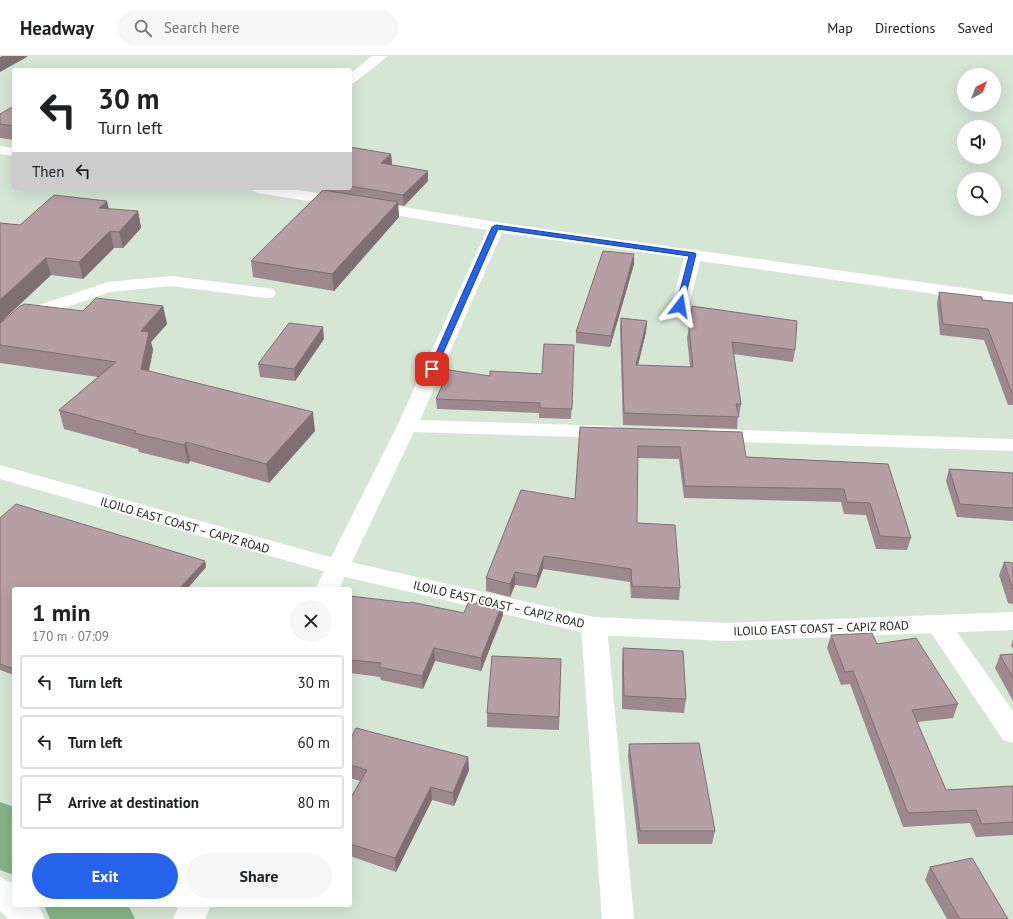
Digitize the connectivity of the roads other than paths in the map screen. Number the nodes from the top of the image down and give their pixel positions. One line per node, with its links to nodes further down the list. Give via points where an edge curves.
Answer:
1 (382, 56): 2 (street, via 369,63)
2 (352, 79)
3 (0, 150): 4 (street)
4 (12, 152)
5 (270, 190): 6 (street)
6 (496, 227): 7 (street); 12 (street)
7 (693, 254): 9 (street); 10 (street)
8 (267, 293): 11 (street, via 171,281 108,286 18,318)
9 (1013, 300)
10 (680, 306)
11 (0, 335)
12 (407, 426): 13 (street); 17 (street)
13 (630, 433)
14 (694, 435): 15 (street)
15 (1013, 445)
16 (0, 472): 17 (street, ILOILO EAST COAST – CAPIZ ROAD)
17 (336, 567): 18 (street); 21 (street, ILOILO EAST COAST – CAPIZ ROAD)
18 (328, 587)
19 (1013, 621): 20 (street, ILOILO EAST COAST – CAPIZ ROAD)
20 (938, 624): 21 (street, ILOILO EAST COAST – CAPIZ ROAD, via 728,632); 22 (street)
21 (594, 626): 29 (street)
22 (1013, 732)
23 (0, 891): 24 (street)
24 (12, 903)
25 (16, 907): 27 (street)
26 (194, 907): 28 (street)
27 (29, 919)
28 (189, 919)
29 (618, 919)

